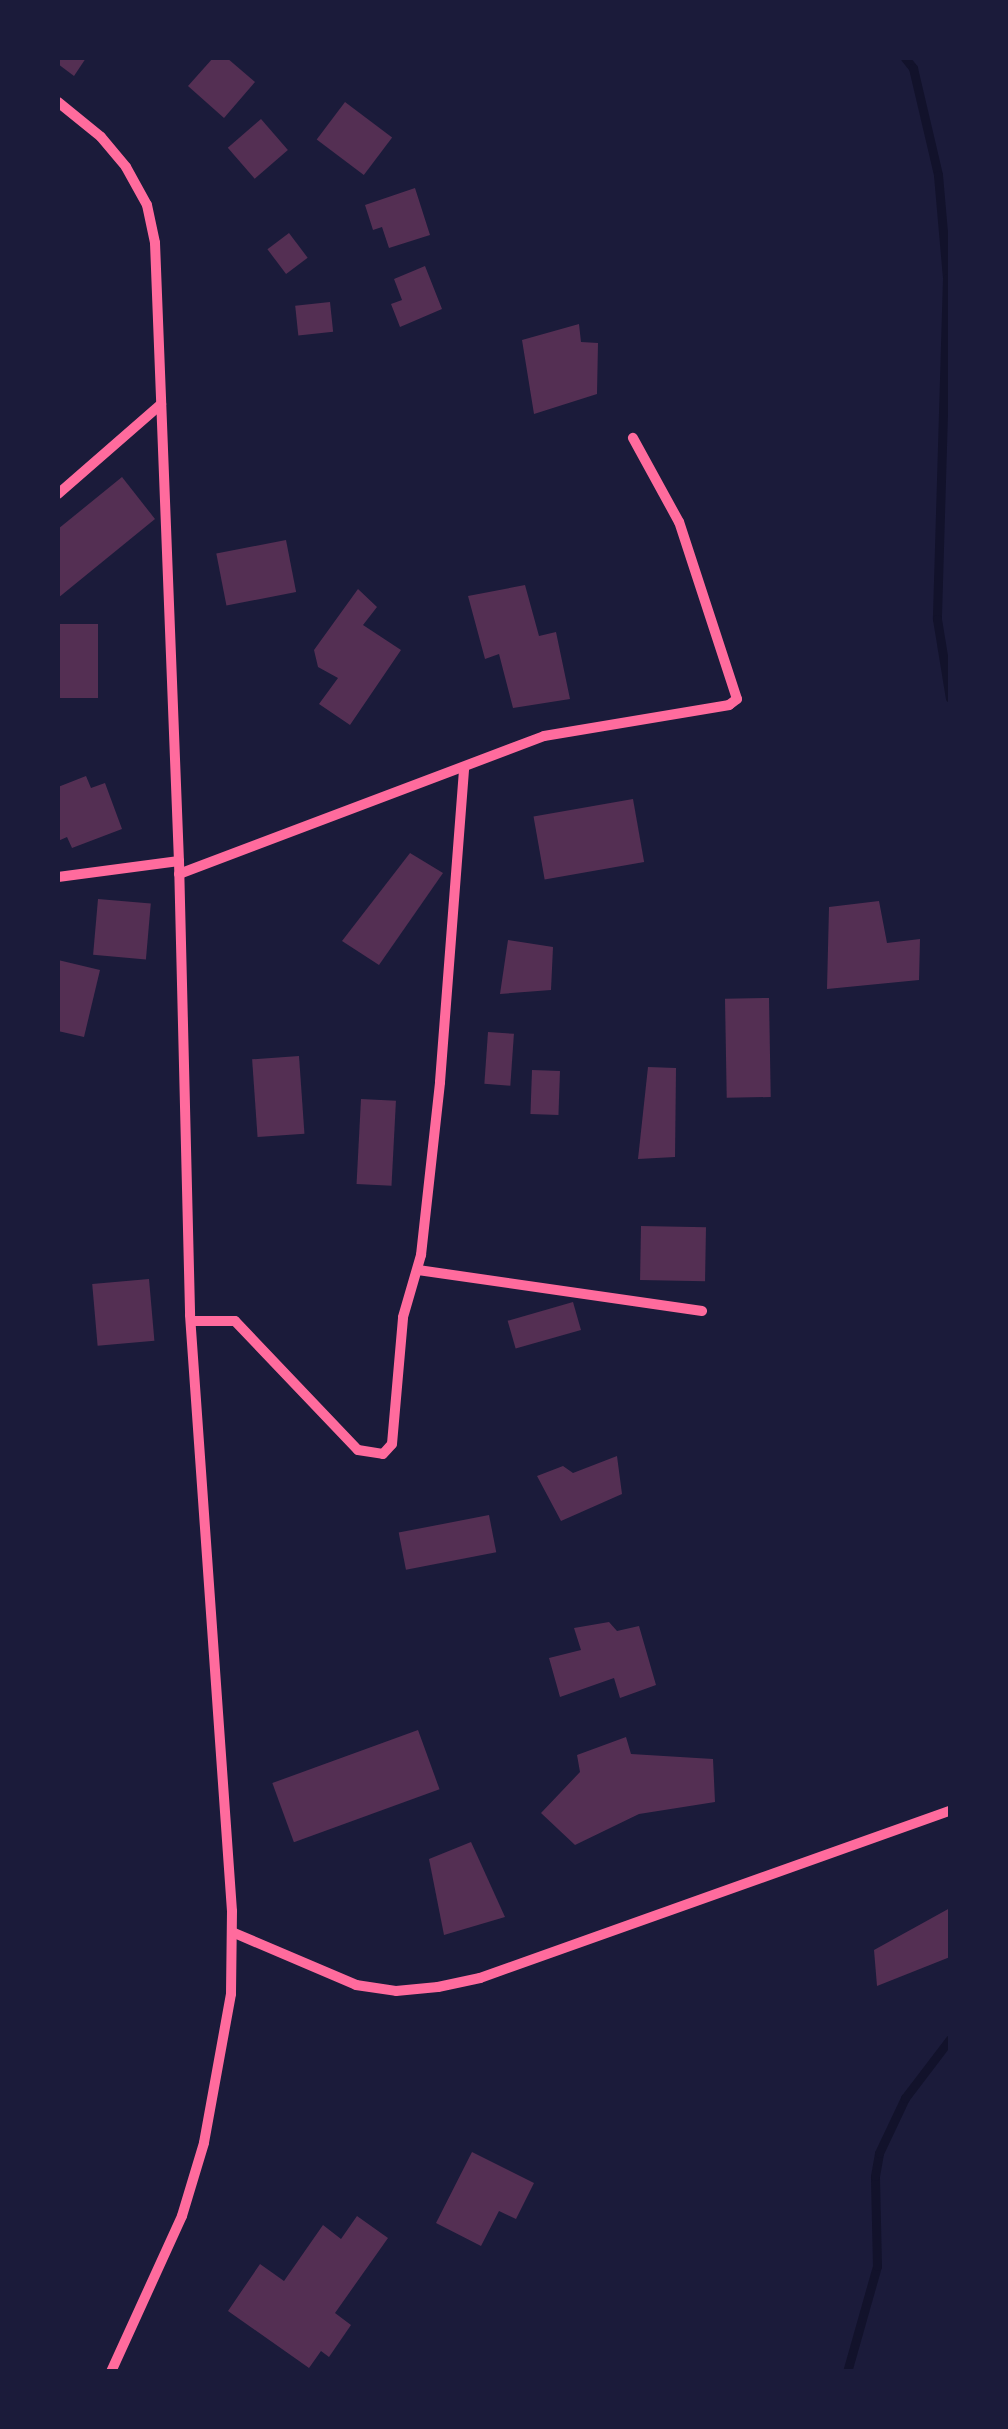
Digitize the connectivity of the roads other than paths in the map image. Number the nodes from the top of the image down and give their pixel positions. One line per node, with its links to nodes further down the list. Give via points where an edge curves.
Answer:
1 (58, 102): 2 (street, via 101,137 147,206 155,243)
2 (161, 404): 4 (street); 6 (street)
3 (633, 438): 5 (street, via 679,522 737,699 544,736)
4 (58, 494)
5 (464, 767): 7 (street); 9 (street)
6 (179, 861): 7 (street); 8 (street)
7 (180, 874): 11 (street)
8 (58, 877)
9 (418, 1270): 10 (street); 11 (street, via 403,1317 396,1429 383,1454 358,1450 235,1321)
10 (702, 1311)
11 (191, 1321): 13 (street)
12 (950, 1811): 13 (street, via 438,1988 396,1991 356,1984)
13 (232, 1932): 14 (street, via 232,1994 204,2143 182,2216)
14 (111, 2372)

